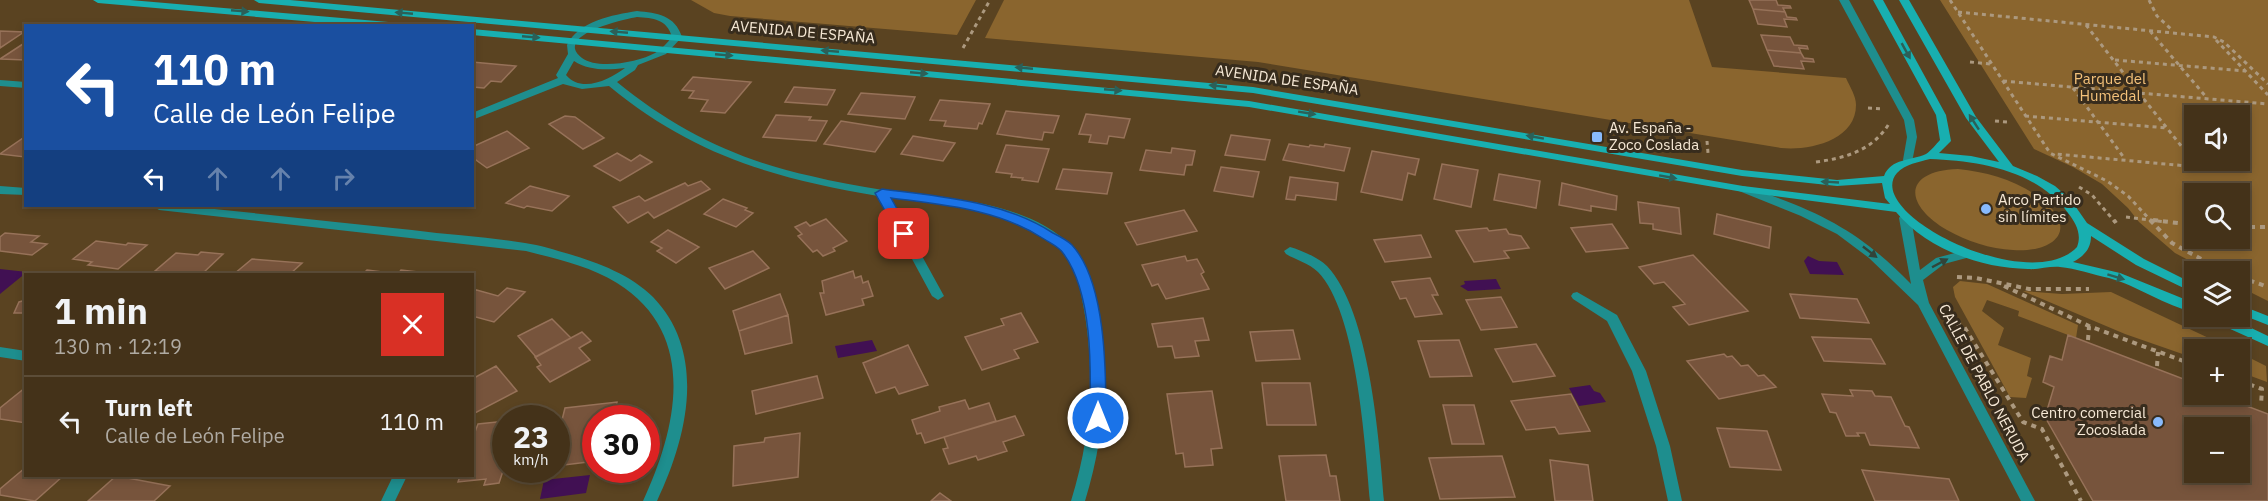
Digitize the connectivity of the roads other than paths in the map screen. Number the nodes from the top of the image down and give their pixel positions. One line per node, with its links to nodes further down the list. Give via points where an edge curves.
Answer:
1 (98, 0): 6 (street, one-way to 6)
2 (259, 0): 7 (street, AVENIDA DE ESPAÑA, one-way to 2)
3 (1844, 0): 20 (street, via 1909,120 1912,137)
4 (1878, 0): 19 (street, one-way to 19, via 1943,123 1946,141)
5 (1904, 0): 21 (street, one-way to 5, via 1971,118)
6 (377, 24)
7 (586, 29): 9 (street, AVENIDA DE ESPAÑA, one-way to 7); 9 (street, AVENIDA DE ESPAÑA, via 616,17 654,15 675,27); 10 (street, AVENIDA DE ESPAÑA)
8 (474, 32): 10 (street, AVENIDA DE ESPAÑA, one-way to 10)
9 (677, 37): 11 (street); 22 (street, AVENIDA DE ESPAÑA, one-way to 9, via 1837,183 1762,176 1253,90)
10 (574, 41): 11 (street, AVENIDA DE ESPAÑA); 12 (street)
11 (666, 50): 13 (street); 23 (street, AVENIDA DE ESPAÑA, one-way to 23, via 1249,104)
12 (573, 55): 13 (street, via 592,65); 14 (street, via 563,69)
13 (640, 62): 15 (street)
14 (563, 80): 15 (street, via 591,86); 18 (street)
15 (610, 82): 26 (street, via 653,116 748,164)
16 (0, 83): 17 (street)
17 (24, 85)
18 (474, 116)
19 (1930, 156): 20 (street); 21 (street, via 1968,158)
20 (1908, 160): 22 (street, via 1895,168)
21 (2009, 169): 31 (street, via 2057,195)
22 (1888, 179): 30 (street, via 1888,193)
23 (1743, 189): 30 (street, AVENIDA DE ESPAÑA); 39 (street, AVENIDA DE ESPAÑA, one-way to 39, via 1842,231 1875,256)
24 (0, 190): 25 (street)
25 (24, 192)
26 (882, 193): 37 (street); 50 (street, via 999,213 1036,228 1067,248 1075,259 1093,318 1098,361 1098,418 1089,469)
27 (170, 207): 29 (street)
28 (254, 207): 29 (street)
29 (238, 213): 49 (street, via 526,247 622,280 663,318 679,360 682,390 672,451)
30 (1901, 213): 33 (street, via 1931,237); 35 (street, CALLE DE PABLO NERUDA)
31 (2084, 226): 34 (street, via 2082,249); 36 (street, via 2140,262)
32 (1290, 251): 51 (street, via 1321,268 1338,292 1360,364)
33 (1966, 254): 34 (street, via 2016,265); 35 (street, one-way to 33, via 1940,261)
34 (2060, 263): 40 (street, one-way to 40, via 2116,276)
35 (1916, 279): 39 (street, CALLE DE PABLO NERUDA)
36 (2184, 284)
37 (938, 296)
38 (1577, 296): 52 (street, via 1612,318 1639,371 1663,446)
39 (1923, 303): 53 (street, CALLE DE PABLO NERUDA)
40 (2184, 304)
41 (2250, 313): 42 (street)
42 (2268, 321)
43 (2237, 327): 44 (street)
44 (2268, 341)
45 (0, 352): 46 (street)
46 (24, 356)
47 (400, 477): 48 (street)
48 (388, 501)
49 (650, 501)
50 (1078, 501)
51 (1377, 501)
52 (1675, 501)
53 (2028, 501)

